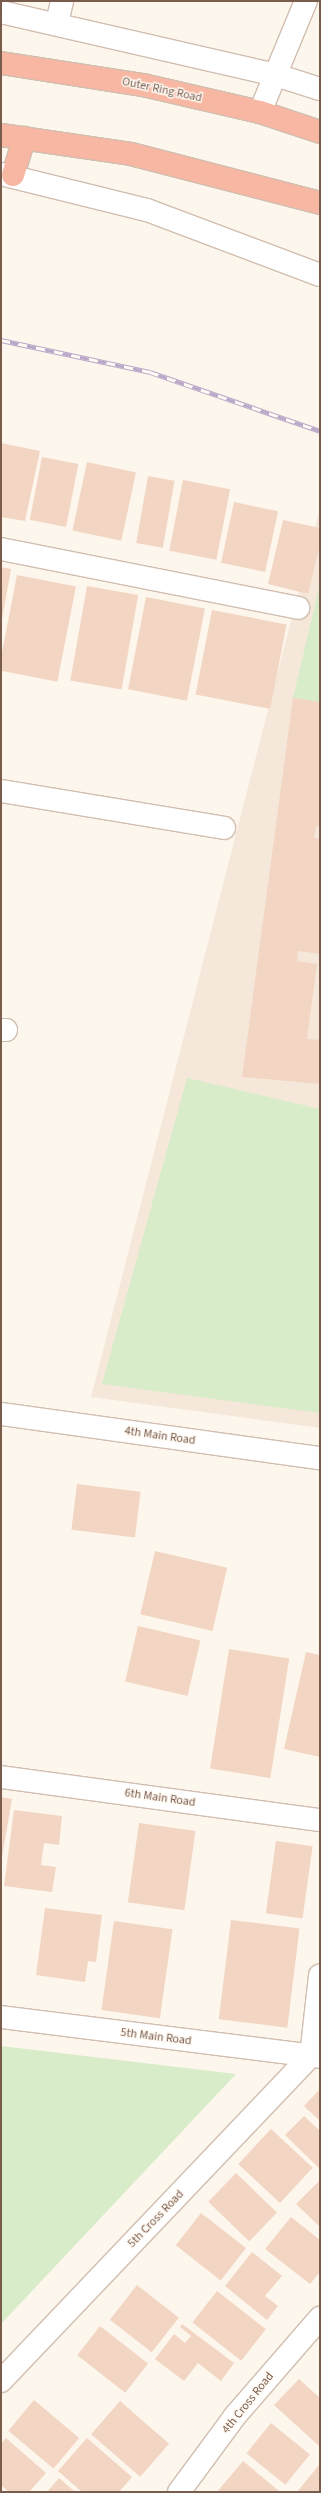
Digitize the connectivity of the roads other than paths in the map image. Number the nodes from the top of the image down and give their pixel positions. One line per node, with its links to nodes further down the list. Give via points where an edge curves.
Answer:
1 (62, 1): 4 (street)
2 (306, 1): 6 (street)
3 (1, 12): 4 (street)
4 (57, 24): 6 (street)
5 (1, 63): 8 (highway, Outer Ring Road, via 143,85)
6 (276, 75): 7 (street); 8 (street)
7 (320, 89)
8 (260, 112): 9 (highway, Outer Ring Road)
9 (320, 132)
10 (1, 135): 11 (highway)
11 (24, 138): 12 (highway); 13 (highway, via 131,154)
12 (7, 174): 14 (street, via 147,210)
13 (320, 203)
14 (320, 276)
15 (1, 549): 16 (street)
16 (298, 608)
17 (1, 791): 18 (street)
18 (224, 828)
19 (1, 1414): 20 (street, 4th Main Road)
20 (320, 1458)
21 (1, 1776): 22 (street, 6th Main Road)
22 (320, 1820)
23 (320, 1976): 25 (street)
24 (1, 2017): 25 (street, 5th Main Road)
25 (315, 2057): 27 (street, 5th Cross Road)
26 (320, 2318): 28 (street, 4th Cross Road, via 235,2416)
27 (1, 2381)
28 (179, 2492)

